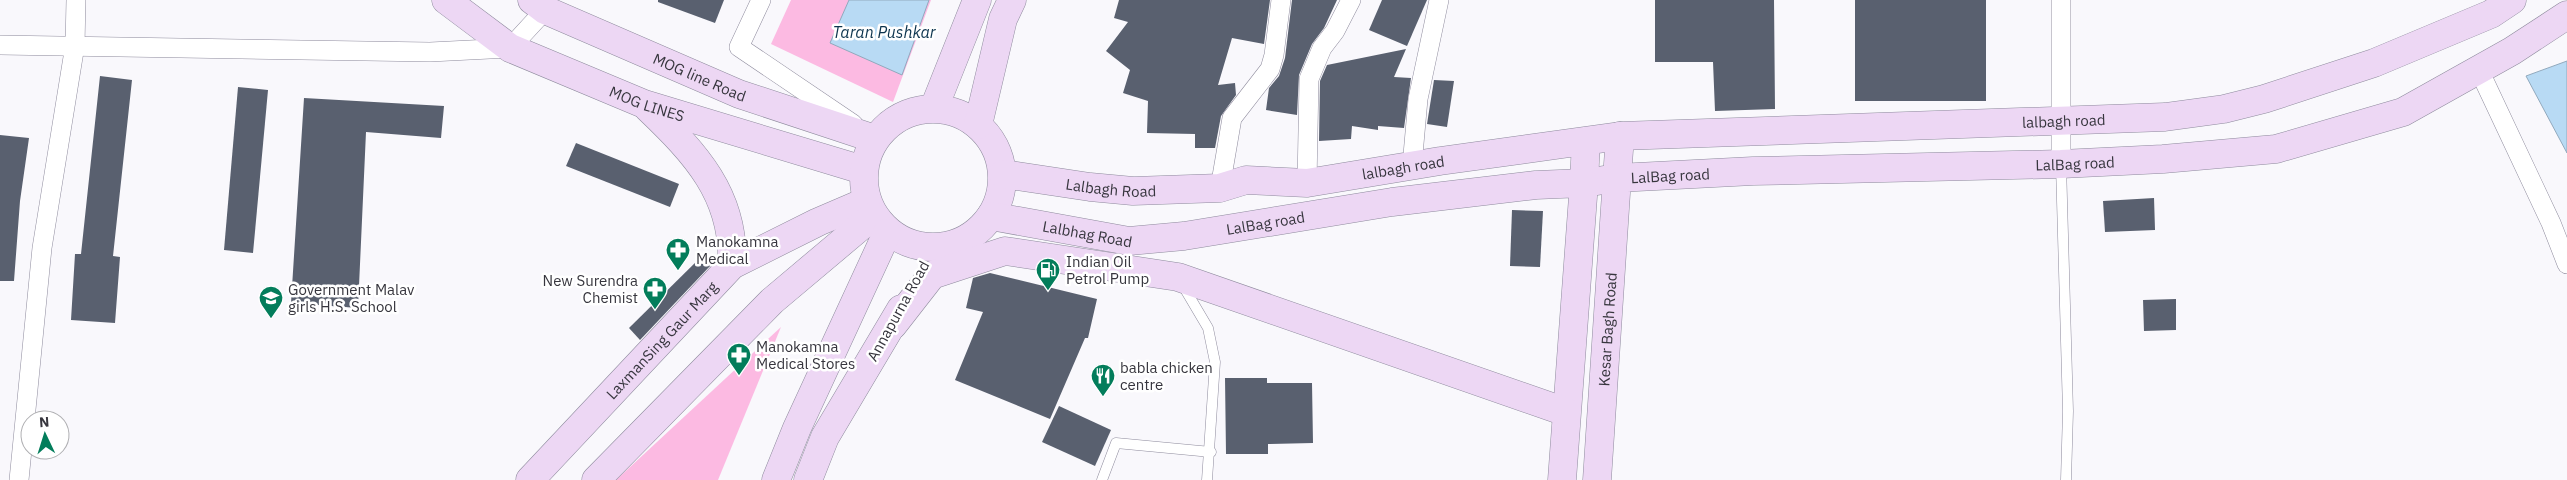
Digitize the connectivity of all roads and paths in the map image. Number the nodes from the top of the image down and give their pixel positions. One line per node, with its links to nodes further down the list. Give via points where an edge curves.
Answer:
1 (76, 0): 14 (street)
2 (446, 0): 15 (main road, MOG LINES)
3 (762, 0): 22 (street, via 739,47)
4 (977, 0): 18 (main road)
5 (1012, 0): 20 (main road, via 1003,19)
6 (1281, 0): 31 (street, via 1272,62 1232,118)
7 (1351, 0): 30 (street, via 1322,48 1309,79)
8 (1440, 0): 25 (street, via 1418,99)
9 (2061, 0): 19 (street)
10 (539, 5): 15 (street); 22 (main road, MOG line Road, via 740,94)
11 (2501, 7): 19 (main road, lalbagh road, via 2374,63 2264,99 2224,109 2165,117)
12 (2567, 15): 16 (main road, LalBag road)
13 (0, 45): 14 (street)
14 (75, 45): 15 (street, via 430,52); 43 (street, via 42,248)
15 (510, 48): 17 (main road, MOG LINES)
16 (2479, 70): 24 (main road, LalBag road, via 2403,112 2276,149); 37 (street, via 2548,214)
17 (644, 104): 26 (main road, MOG LINES); 38 (main road, via 682,140 718,192 730,225)
18 (934, 108): 20 (main road, via 957,113); 22 (main road, via 911,112 890,122)
19 (2062, 120): 21 (main road, lalbagh road); 24 (street)
20 (978, 125): 27 (main road, via 991,139)
21 (1620, 136): 23 (main road, lalbagh road); 28 (main road, Kesar Bagh Road)
22 (874, 139): 26 (main road)
23 (1586, 141): 25 (main road, lalbagh road); 29 (main road)
24 (2061, 164): 28 (main road, LalBag road); 52 (lane, via 2068,411)
25 (1412, 166): 30 (main road, lalbagh road)
26 (863, 170): 33 (main road)
27 (1003, 174): 31 (main road, Lalbagh Road, via 1133,191); 32 (main road, via 1000,196)
28 (1617, 178): 29 (main road, LalBag road); 51 (main road, Kesar Bagh Road)
29 (1584, 183): 34 (main road, LalBag road, via 1536,185 1392,202); 41 (main road)
30 (1307, 184): 31 (main road, lalbagh road, via 1246,180)
31 (1220, 188)
32 (991, 216): 35 (main road, Lalbhag Road); 36 (main road, via 976,233 956,244)
33 (876, 217): 36 (main road, via 916,246); 38 (main road, LaxmanSing Gaur Marg, via 818,222); 45 (main road, via 772,301); 46 (main road)
34 (1184, 236): 35 (main road, Lalbhag Road)
35 (1129, 241): 39 (main road)
36 (933, 248): 40 (main road, Annapurna Road)
37 (2567, 264)
38 (732, 265): 44 (main road, LaxmanSing Gaur Marg)
39 (1178, 277): 40 (main road, via 1005,251 932,275); 41 (main road); 42 (lane, via 1208,328 1215,362)
40 (893, 325): 47 (main road, Annapurna Road, via 825,437)
41 (1566, 412): 50 (main road)
42 (1211, 452): 48 (lane, via 1116,443); 49 (lane)
43 (19, 480)
44 (530, 480)
45 (596, 480)
46 (776, 480)
47 (808, 480)
48 (1102, 480)
49 (1207, 480)
50 (1562, 480)
51 (1597, 480)
52 (2066, 480)

